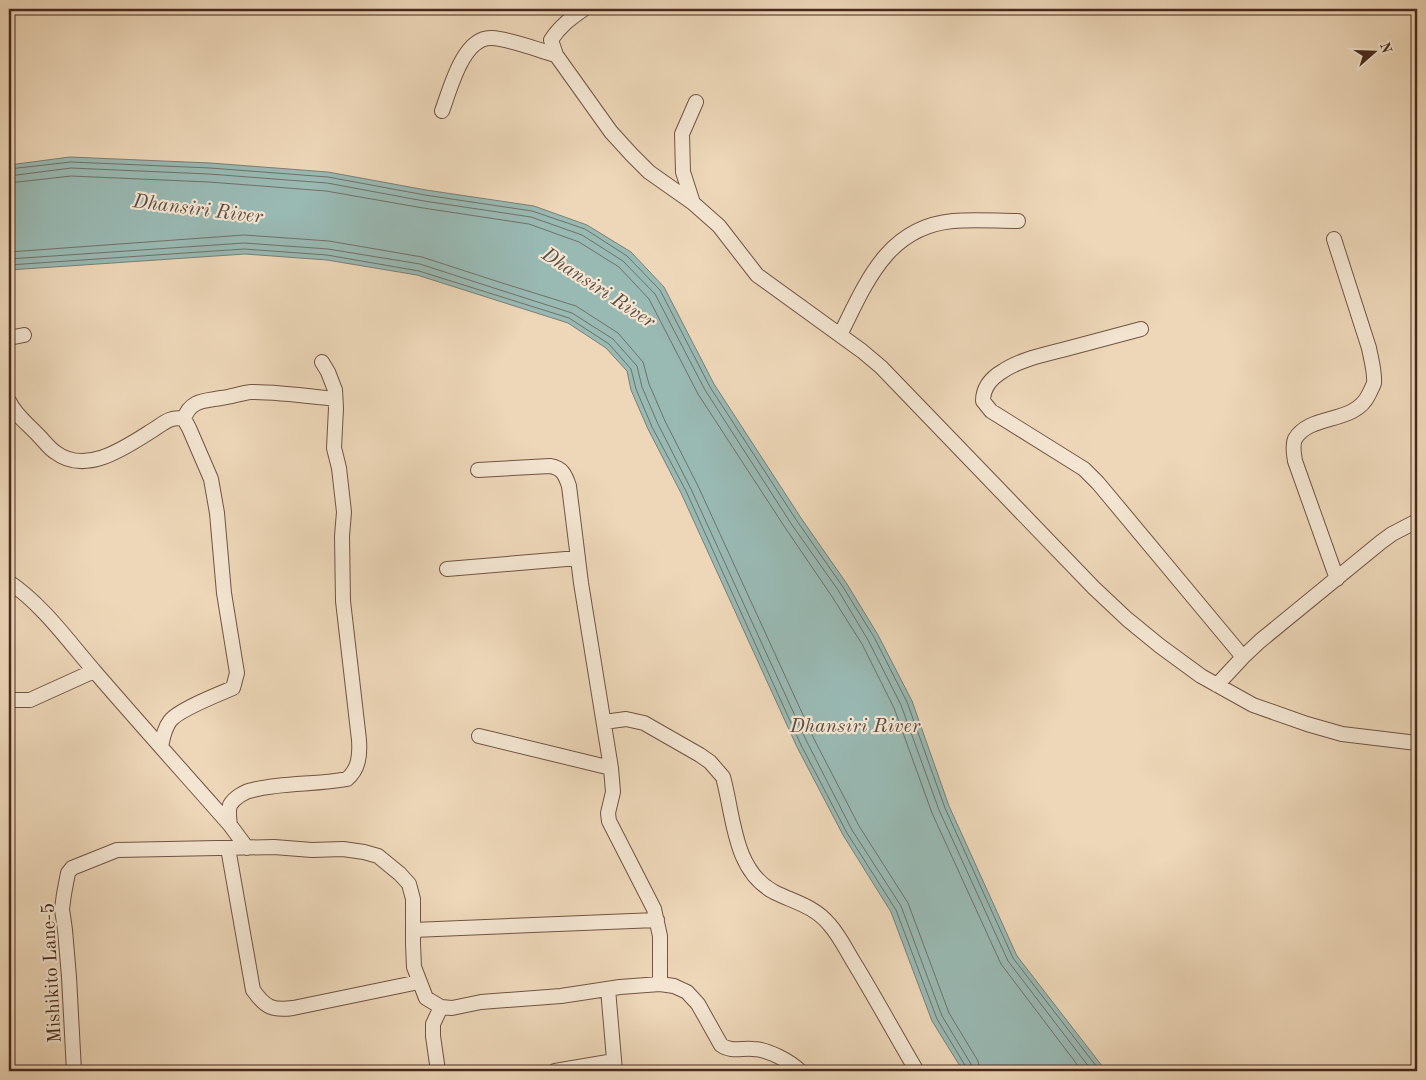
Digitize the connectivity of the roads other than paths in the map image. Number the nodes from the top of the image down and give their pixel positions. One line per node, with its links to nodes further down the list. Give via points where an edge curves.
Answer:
1 (584, 9): 2 (street, via 565,22 555,34 552,40)
2 (556, 55): 4 (street, via 496,39 478,42 461,62); 5 (street, via 632,156)
3 (696, 102): 5 (street, via 682,134 684,172)
4 (442, 111)
5 (693, 203): 10 (street, via 719,226 757,276)
6 (1018, 221): 10 (street, via 952,221 931,226 900,240 871,275)
7 (1334, 239): 20 (street, via 1369,348 1374,384 1360,407 1305,428 1296,438 1293,448)
8 (1141, 329): 22 (street, via 1012,366 992,380 983,391 982,401 991,411 1084,469)
9 (24, 335): 11 (street)
10 (840, 335): 24 (street, via 881,367 1127,619)
11 (9, 338)
12 (322, 362): 13 (street, via 335,390)
13 (335, 398): 15 (street, via 249,392 192,405); 31 (street, via 334,448 344,512 343,601 359,760 347,779 244,793 231,804 228,814)
14 (9, 401): 15 (street, via 20,417 55,452 76,461 95,460 112,454 165,422 176,417)
15 (184, 419): 29 (street, via 211,479 237,673 233,688 171,719)
16 (478, 470): 18 (street, via 550,466 563,472 569,486)
17 (1417, 521): 20 (street, via 1386,538)
18 (578, 558): 19 (street); 26 (street)
19 (447, 569)
20 (1337, 579): 22 (street)
21 (9, 582): 23 (street, via 60,629)
22 (1242, 657): 24 (street)
23 (94, 671): 25 (street, via 30,700); 29 (street)
24 (1217, 685): 28 (street, via 1253,705 1307,724 1342,734)
25 (9, 700)
26 (604, 722): 30 (street); 41 (street, via 626,719 644,723 710,762 723,777 737,841 749,868 773,891 816,911 828,923)
27 (479, 736): 30 (street)
28 (1417, 744)
29 (161, 747): 31 (street)
30 (611, 768): 34 (street, via 613,792 609,821 654,908)
31 (230, 825): 33 (street)
32 (228, 848): 33 (street); 36 (street, via 253,990 268,1006 278,1010 293,1008); 42 (street, Mishikito Lane-5, via 117,850 72,868 68,873 62,909)
33 (247, 848): 35 (street, via 343,849 378,856 409,884)
34 (657, 920): 35 (street); 37 (street, via 661,948)
35 (413, 930): 36 (street, via 414,967)
36 (419, 982): 39 (street, via 426,998)
37 (660, 984): 38 (street); 45 (street, via 687,992 698,1004 721,1046 727,1050 759,1049 787,1061)
38 (608, 989): 39 (street); 40 (street)
39 (441, 1007): 43 (street, via 433,1024)
40 (615, 1066): 44 (street)
41 (915, 1068)
42 (74, 1071)
43 (438, 1071)
44 (555, 1071)
45 (800, 1071)

